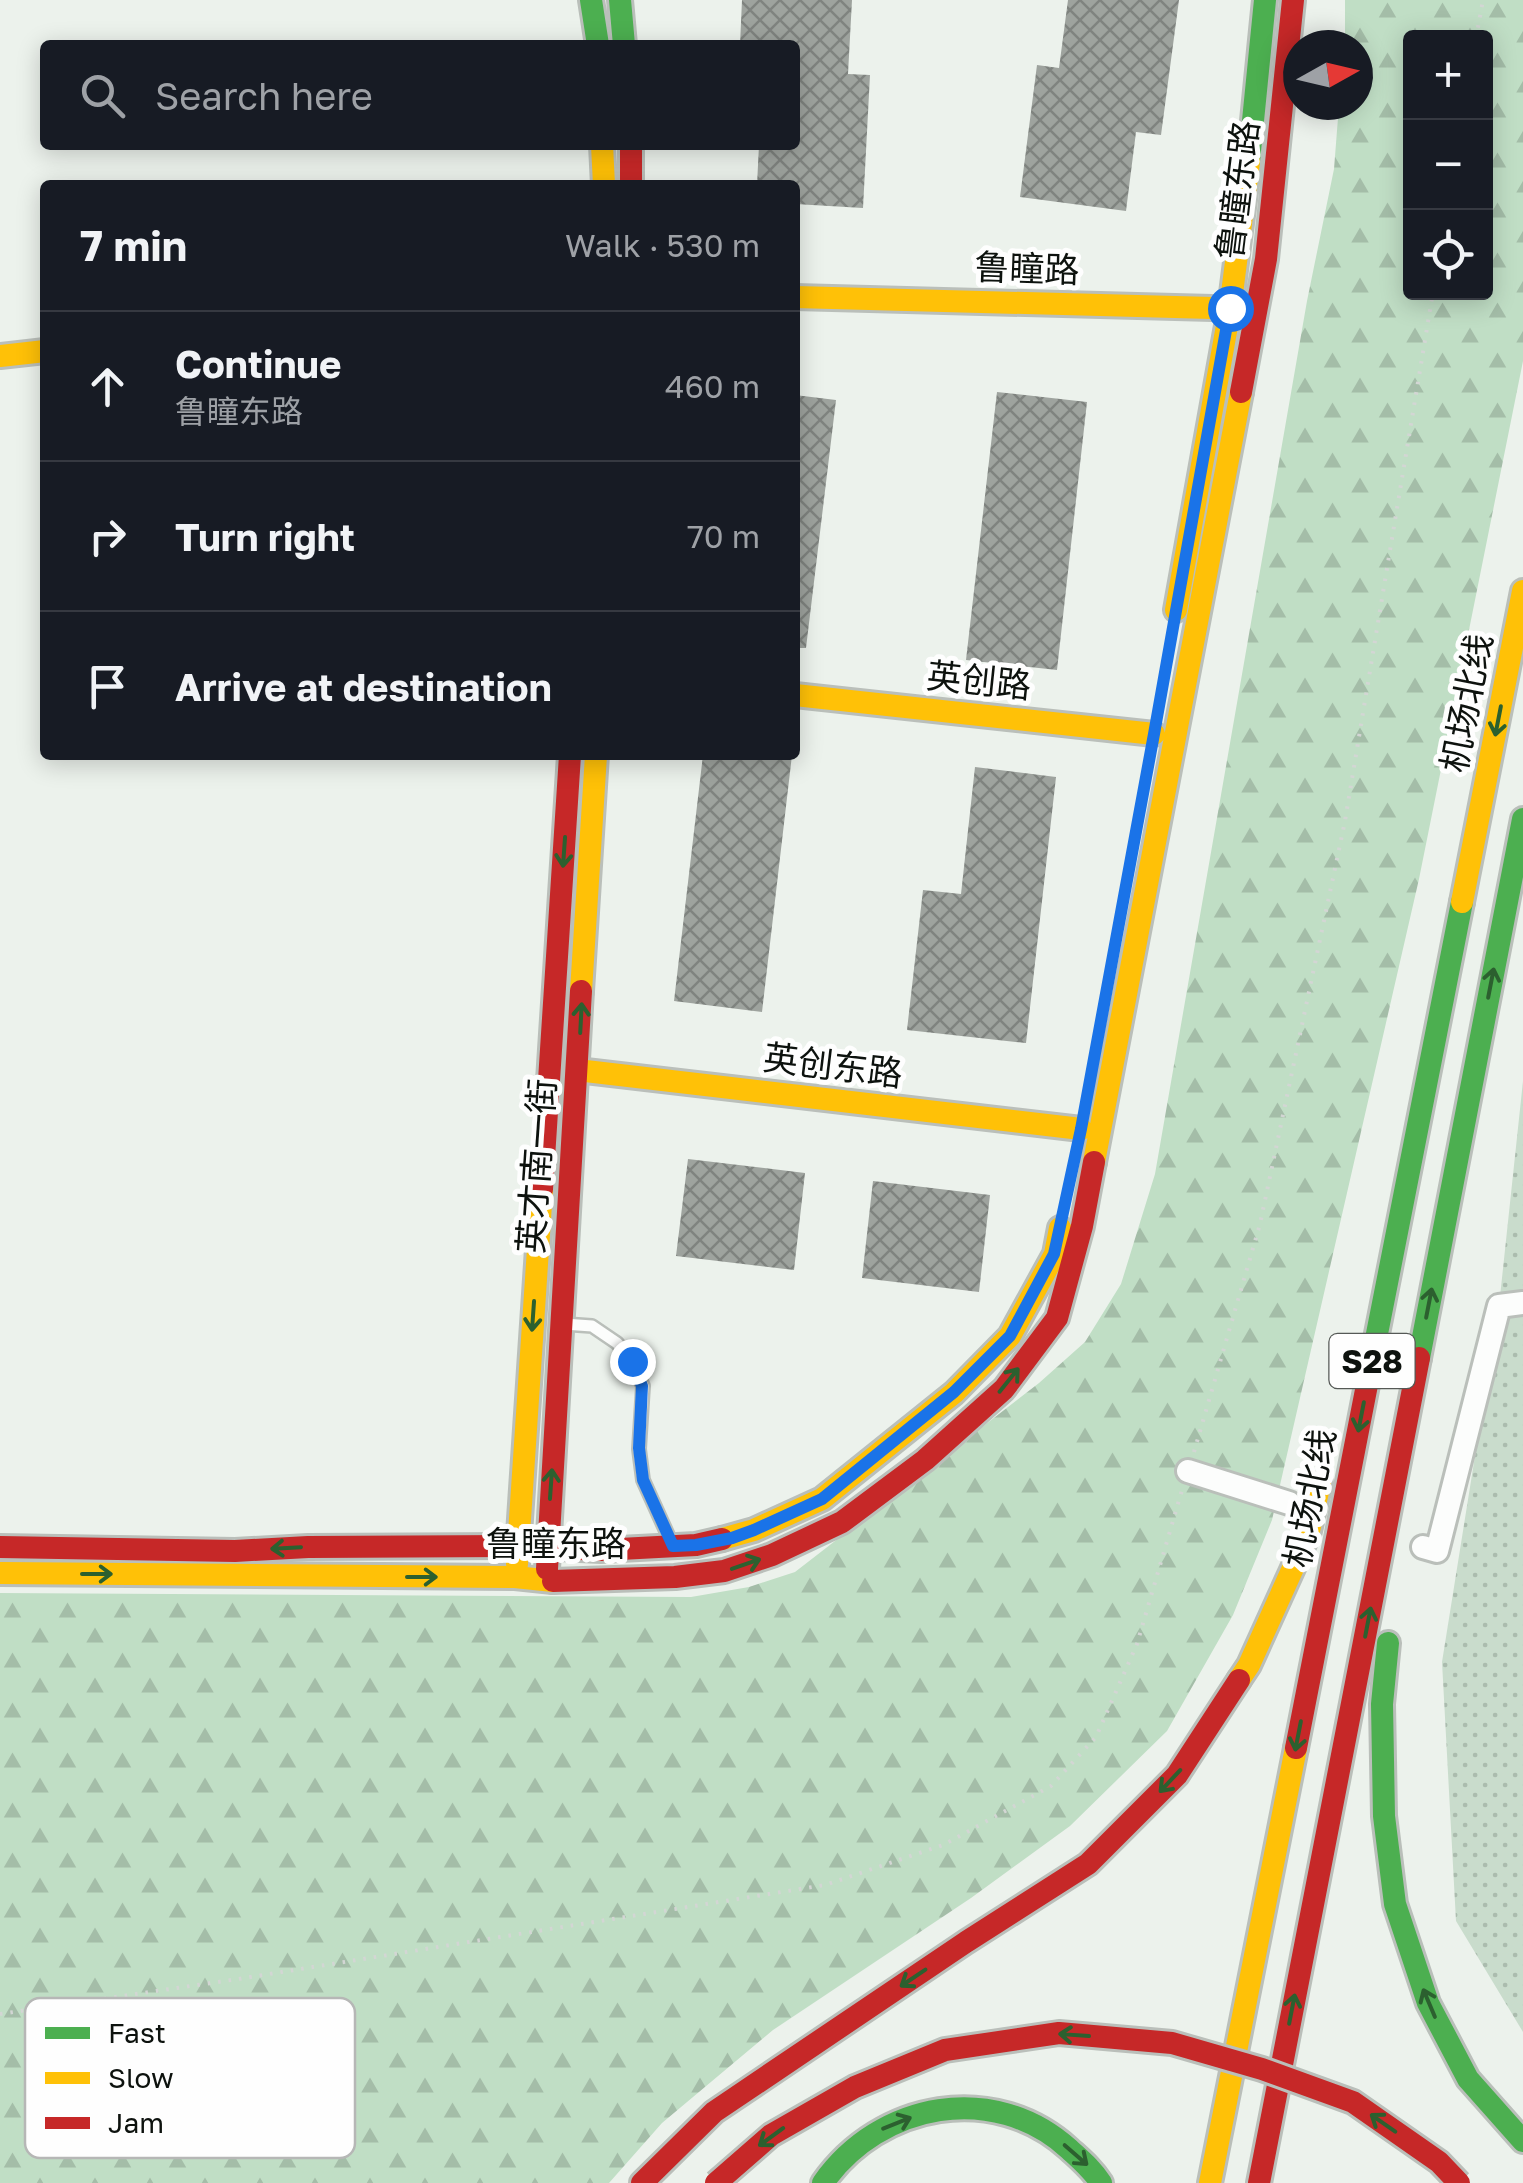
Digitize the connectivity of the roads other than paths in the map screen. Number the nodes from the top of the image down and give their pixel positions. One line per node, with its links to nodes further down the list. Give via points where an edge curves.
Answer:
1 (591, 0): 5 (main road)
2 (620, 0): 6 (main road)
3 (1265, 0): 12 (main road, 鲁瞳东路)
4 (1293, 0): 13 (main road, 鲁瞳东路)
5 (597, 40)
6 (624, 40)
7 (602, 150): 9 (main road)
8 (631, 150): 10 (main road)
9 (604, 180)
10 (631, 180)
11 (800, 296): 12 (main road, 鲁瞳路)
12 (1230, 308): 13 (main road, 鲁瞳路); 18 (main road, 鲁瞳东路)
13 (1256, 310): 40 (main road, 鲁瞳东路, one-way to 13, via 724,1571 842,1522 925,1460 1004,1388 1058,1318 1082,1226)
14 (40, 352): 15 (main road)
15 (0, 356)
16 (1523, 591): 22 (main road, 机场北线 / S28, one-way to 22)
17 (800, 696): 18 (main road, 英创路)
18 (1154, 734): 24 (main road, 鲁瞳东路)
19 (570, 760): 33 (main road, 英才南一街, one-way to 33)
20 (596, 760): 23 (main road, 英才南一街, one-way to 20)
21 (1523, 819): 28 (main road, S28, one-way to 21)
22 (1444, 1003): 27 (main road); 49 (main road, 机场北线 / S28, one-way to 49)
23 (578, 1070): 24 (main road, 英创东路); 26 (main road, 英才南一街)
24 (1081, 1129): 34 (main road, 鲁瞳东路, via 1054,1254 1010,1336 954,1392 822,1499 732,1538)
25 (1523, 1303): 36 (street, via 1499,1306 1437,1551)
26 (561, 1324): 34 (lane, via 592,1326 632,1361 642,1386 643,1480); 37 (main road, 英才南一街, one-way to 26)
27 (1353, 1342)
28 (1413, 1385): 44 (main road, one-way to 28, via 1468,2078 1428,2004 1395,1904 1384,1816 1382,1704); 50 (main road, S28, one-way to 28)
29 (1326, 1458): 32 (main road)
30 (1188, 1471): 31 (street)
31 (1289, 1504)
32 (1308, 1534): 41 (main road); 45 (main road, one-way to 45, via 1250,1665 1177,1775 1088,1864 714,2112)
33 (518, 1546): 35 (main road, 鲁瞳东路, one-way to 35); 37 (main road, 鲁瞳东路); 39 (main road, 英才南一街)
34 (673, 1546): 37 (main road, 鲁瞳东路)
35 (0, 1547)
36 (1424, 1547)
37 (547, 1548): 40 (main road, 英才南一街)
38 (0, 1573): 39 (main road, 鲁瞳东路, one-way to 39)
39 (516, 1577): 40 (main road, 鲁瞳东路)
40 (548, 1581)
41 (1290, 1631)
42 (1214, 2035): 43 (main road)
43 (1206, 2074)
44 (1523, 2140)
45 (642, 2183)
46 (716, 2183): 51 (main road, one-way to 46, bridge, via 1439,2162 1353,2102 1172,2042 1059,2033 945,2050 856,2087 772,2135)
47 (822, 2183): 48 (main road, one-way to 48, via 863,2140 894,2122 936,2111 980,2110 1048,2130)
48 (1101, 2183)
49 (1210, 2183)
50 (1259, 2183)
51 (1458, 2183)

